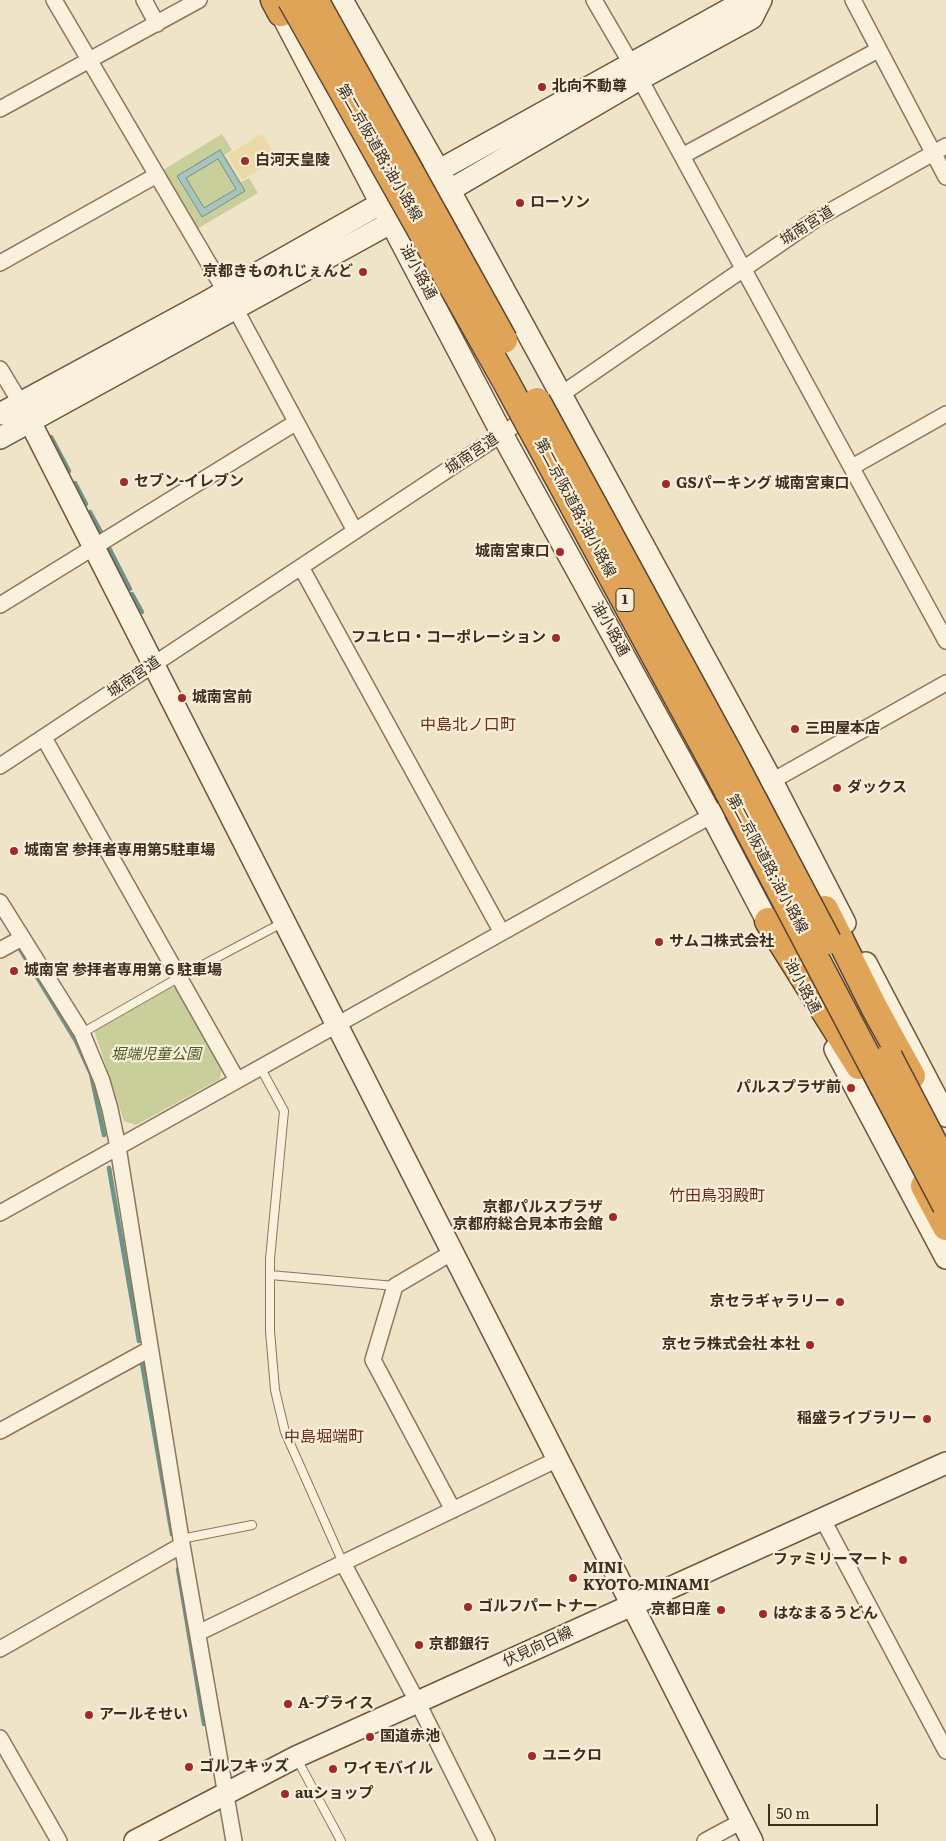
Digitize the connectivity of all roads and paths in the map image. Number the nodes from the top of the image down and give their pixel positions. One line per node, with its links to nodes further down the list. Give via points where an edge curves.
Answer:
1 (54, 0): 13 (street)
2 (144, 0): 11 (street)
3 (199, 0): 11 (street)
4 (315, 0): 61 (highway, 第二京阪道路;油小路線 / 1, bridge, via 711,720)
5 (342, 0): 18 (street)
6 (594, 0): 14 (street)
7 (746, 0): 14 (street)
8 (761, 0): 14 (street, via 752,18)
9 (853, 0): 12 (street)
10 (280, 3): 22 (street, 油小路通); 62 (highway, 第二京阪道路;油小路線 / 1, bridge, via 538,440 724,782)
11 (157, 24): 13 (street)
12 (878, 50): 16 (street); 17 (street)
13 (89, 61): 15 (street); 19 (street)
14 (636, 71): 17 (street); 18 (street); 21 (street)
15 (0, 109)
16 (940, 149): 20 (street); 25 (street, 城南宮道, via 816,219)
17 (682, 156): 25 (street)
18 (439, 171): 21 (street); 22 (street)
19 (157, 175): 24 (street); 26 (street)
20 (946, 177)
21 (449, 191): 23 (street); 28 (street)
22 (382, 203): 23 (street, 油小路通); 26 (street)
23 (392, 222): 26 (street); 33 (street, 油小路通)
24 (0, 263)
25 (743, 268): 28 (street, 城南宮道); 35 (street)
26 (230, 300): 29 (street); 32 (street)
27 (0, 369): 29 (street)
28 (560, 395): 33 (street, 城南宮道); 45 (street, via 712,671)
29 (24, 412): 30 (street); 34 (street); 37 (street)
30 (0, 414)
31 (946, 414): 35 (street)
32 (295, 423): 36 (street); 37 (street)
33 (502, 434): 36 (street, 城南宮道); 46 (street, 油小路通)
34 (0, 438)
35 (852, 467): 40 (street)
36 (355, 531): 38 (street, 城南宮道)
37 (93, 549): 39 (street); 41 (street)
38 (301, 567): 41 (street, 城南宮道); 50 (street)
39 (0, 605)
40 (946, 641)
41 (153, 665): 43 (street, 城南宮道); 49 (street)
42 (946, 683): 45 (street)
43 (44, 738): 44 (street, 城南宮道); 53 (street)
44 (0, 766)
45 (766, 784): 46 (street); 58 (street); 59 (highway, via 875,1008)
46 (712, 816): 48 (street, 油小路通); 50 (street)
47 (0, 902): 51 (street)
48 (768, 921): 64 (highway, via 849,1048); 66 (street, 油小路通)
49 (284, 922): 53 (lane); 54 (street)
50 (500, 931): 54 (street)
51 (22, 938): 52 (street); 55 (street)
52 (0, 950)
53 (178, 978): 55 (lane); 57 (street)
54 (337, 1024): 56 (street); 65 (street)
55 (82, 1033): 60 (street, via 102,1081)
56 (260, 1067): 57 (street); 67 (lane, via 284,1111)
57 (237, 1080): 60 (street)
58 (946, 1116)
59 (946, 1138)
60 (118, 1147): 63 (street); 69 (street)
61 (946, 1166)
62 (946, 1206)
63 (0, 1213)
64 (946, 1227)
65 (453, 1252): 68 (street); 71 (street)
66 (946, 1258)
67 (270, 1275): 68 (lane); 77 (lane, via 275,1390 285,1432)
68 (395, 1286): 73 (street, via 373,1360)
69 (150, 1349): 70 (street); 76 (street)
70 (0, 1431)
71 (558, 1459): 73 (street); 78 (street)
72 (946, 1463): 74 (street, 伏見向日線)
73 (452, 1510): 77 (street)
74 (822, 1518): 78 (street, 伏見向日線); 83 (street)
75 (252, 1525): 76 (lane)
76 (182, 1542): 79 (street); 80 (street)
77 (343, 1563): 79 (street); 81 (street)
78 (633, 1604): 81 (street, 伏見向日線); 86 (street)
79 (198, 1633): 85 (street)
80 (0, 1649)
81 (418, 1702): 84 (street, 伏見向日線); 91 (street)
82 (0, 1738): 87 (street)
83 (946, 1751)
84 (296, 1758): 85 (street, 伏見向日線); 90 (lane)
85 (227, 1792): 88 (street, 伏見向日線); 89 (street)
86 (742, 1821): 92 (street); 93 (street)
87 (59, 1841)
88 (135, 1841)
89 (234, 1841)
90 (341, 1841)
91 (487, 1841)
92 (706, 1841)
93 (752, 1841)

